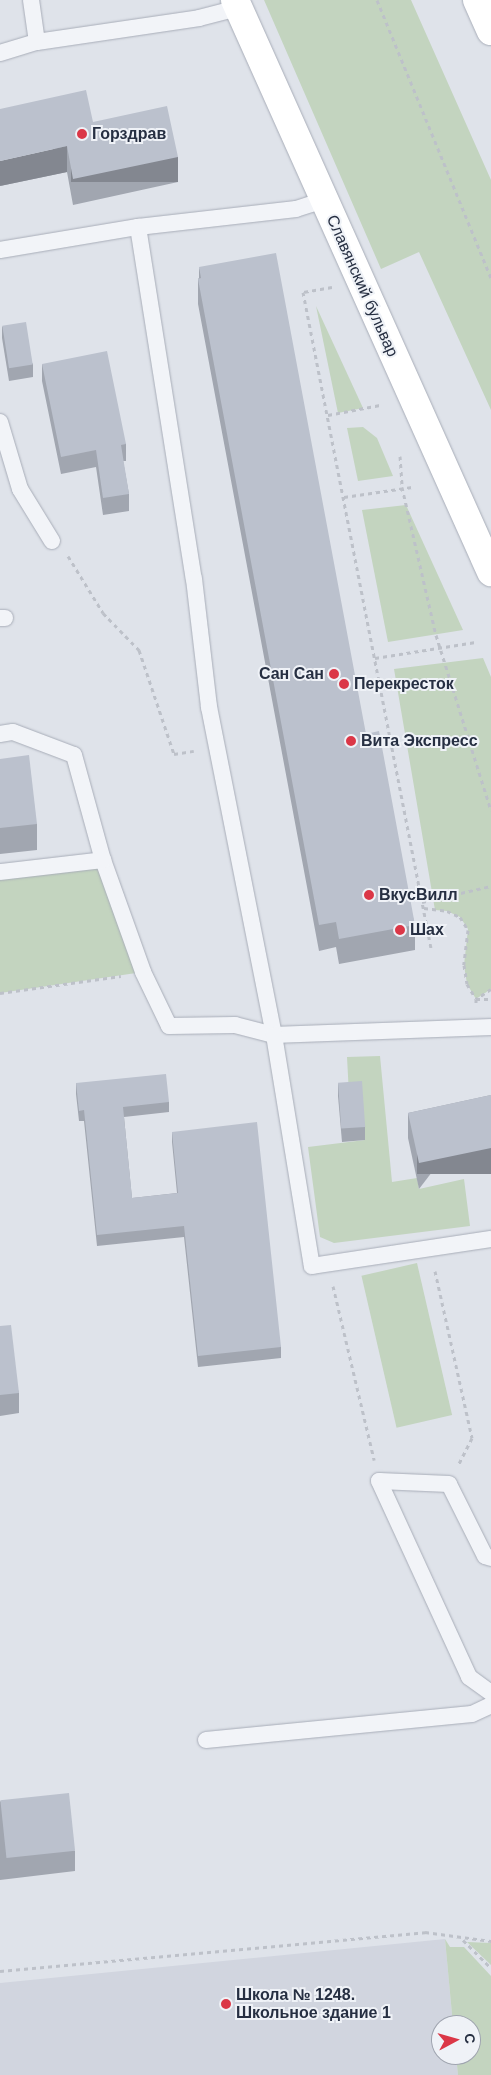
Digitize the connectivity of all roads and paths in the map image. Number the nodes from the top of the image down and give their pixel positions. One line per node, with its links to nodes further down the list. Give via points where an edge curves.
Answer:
1 (31, 0): 6 (lane)
2 (377, 0): 11 (path)
3 (478, 0): 5 (street)
4 (237, 4): 6 (lane, via 199,18); 8 (street, Славянский бульвар)
5 (491, 31)
6 (37, 42): 7 (lane)
7 (0, 53)
8 (323, 200): 9 (lane, via 296,209); 21 (street, Славянский бульвар)
9 (138, 226): 10 (lane); 26 (lane)
10 (0, 250)
11 (491, 278)
12 (332, 287): 14 (path, via 304,292)
13 (380, 405): 14 (path)
14 (328, 415): 19 (path)
15 (0, 422): 20 (lane, via 20,489)
16 (400, 456): 18 (path)
17 (412, 486): 18 (path)
18 (402, 487): 19 (path); 23 (path)
19 (344, 497): 24 (path)
20 (52, 541): 26 (path, via 71,559 103,613 139,650 174,754)
21 (491, 572)
22 (476, 642): 23 (path)
23 (439, 647): 24 (path); 27 (path)
24 (375, 658): 31 (path)
25 (0, 734): 28 (lane, via 13,732 74,756)
26 (217, 748): 40 (lane)
27 (491, 811)
28 (103, 860): 29 (lane); 34 (lane)
29 (0, 872)
30 (491, 886): 31 (path)
31 (422, 902): 32 (path)
32 (424, 908): 33 (path); 37 (path, via 447,911 460,918 468,930 464,964 467,984)
33 (431, 948)
34 (143, 972): 36 (path); 40 (lane, via 169,1026 235,1025)
35 (491, 990): 37 (path)
36 (0, 993)
37 (476, 999): 38 (path); 39 (path)
38 (491, 999)
39 (484, 1027): 40 (lane)
40 (274, 1035): 43 (lane, via 312,1266)
41 (491, 1239): 42 (lane)
42 (430, 1248): 43 (lane); 45 (path, via 472,1438)
43 (327, 1264): 44 (path)
44 (379, 1481): 45 (lane); 47 (lane, via 469,1677)
45 (449, 1484): 46 (lane, via 485,1556)
46 (491, 1558)
47 (491, 1693)
48 (491, 1705): 49 (lane, via 472,1714)
49 (206, 1740)
50 (463, 1940): 51 (path); 52 (path); 53 (path, via 425,1932)
51 (491, 1941)
52 (491, 1968)
53 (0, 1971)

